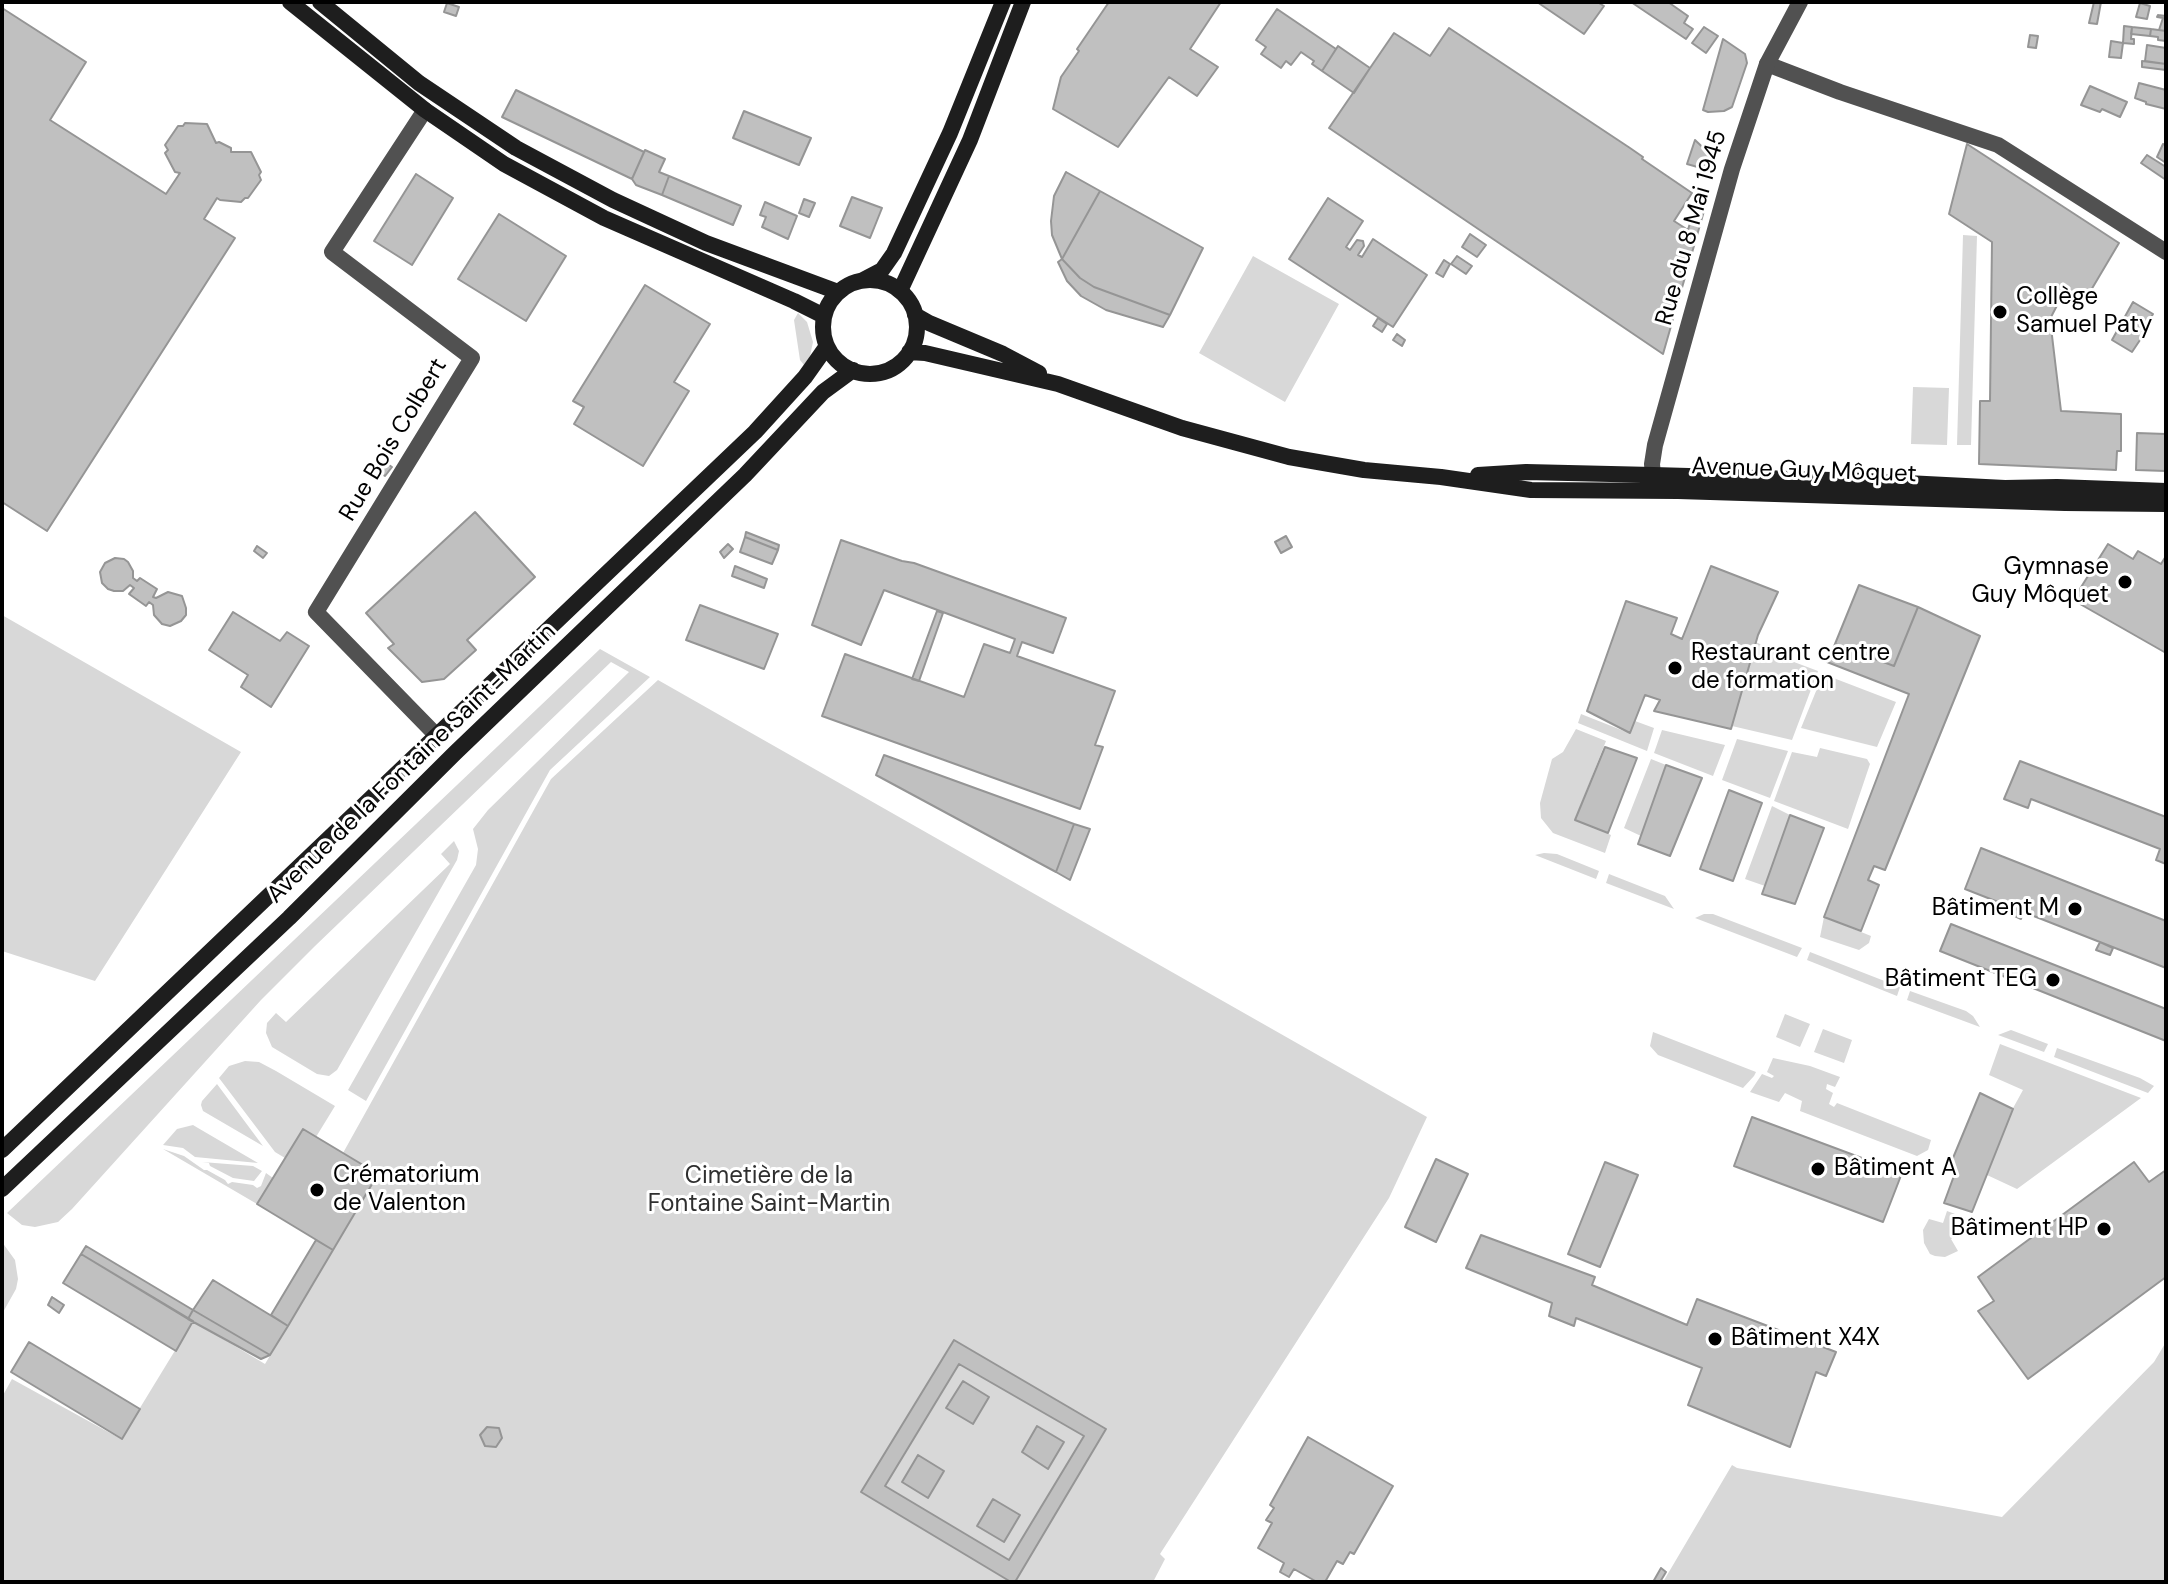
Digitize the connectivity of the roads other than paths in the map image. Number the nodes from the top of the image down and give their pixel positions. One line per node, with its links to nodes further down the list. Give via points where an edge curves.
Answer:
1 (290, 2): 7 (main road)
2 (320, 2): 11 (main road, via 419,83 516,148 706,243)
3 (1003, 2): 9 (main road, via 894,253 882,270)
4 (1023, 2): 10 (main road, via 970,140)
5 (1800, 2): 6 (street, Rue du 8 Mai 1945)
6 (1767, 64): 8 (street, via 1998,145); 18 (street, Rue du 8 Mai 1945, via 1655,445)
7 (425, 110): 13 (main road, via 504,164 604,218); 22 (street, Rue Bois Colbert, via 332,252 472,358 316,612)
8 (2166, 252)
9 (861, 281): 10 (main road, via 875,280); 11 (main road)
10 (900, 291): 12 (main road)
11 (838, 292): 13 (main road)
12 (915, 315): 15 (main road, via 915,341); 17 (main road, Avenue Guy Môquet)
13 (824, 316): 14 (main road)
14 (827, 346): 16 (main road); 22 (main road, Avenue de la Fontaine Saint-Martin, via 755,432)
15 (909, 352): 16 (main road, via 878,373); 17 (main road, Avenue Guy Môquet)
16 (853, 370): 23 (main road, Avenue de la Fontaine Saint-Martin, via 823,392 745,475)
17 (1058, 384): 19 (main road, Avenue Guy Môquet, via 1182,428 1289,457)
18 (1653, 475): 19 (main road, Avenue Guy Môquet, via 1526,472); 20 (main road, Avenue Guy Môquet)
19 (1441, 477): 21 (main road, Avenue Guy Môquet, via 1531,490)
20 (2166, 491)
21 (2166, 504)
22 (437, 736): 23 (main road); 24 (main road, Avenue de la Fontaine Saint-Martin)
23 (455, 753): 25 (main road, Avenue de la Fontaine Saint-Martin)
24 (361, 808): 25 (main road); 26 (main road, Avenue de la Fontaine Saint-Martin)
25 (380, 828): 29 (main road, Avenue de la Fontaine Saint-Martin)
26 (33, 1122): 27 (main road, Avenue de la Fontaine Saint-Martin); 28 (main road)
27 (2, 1150)
28 (2, 1156)
29 (2, 1189)

